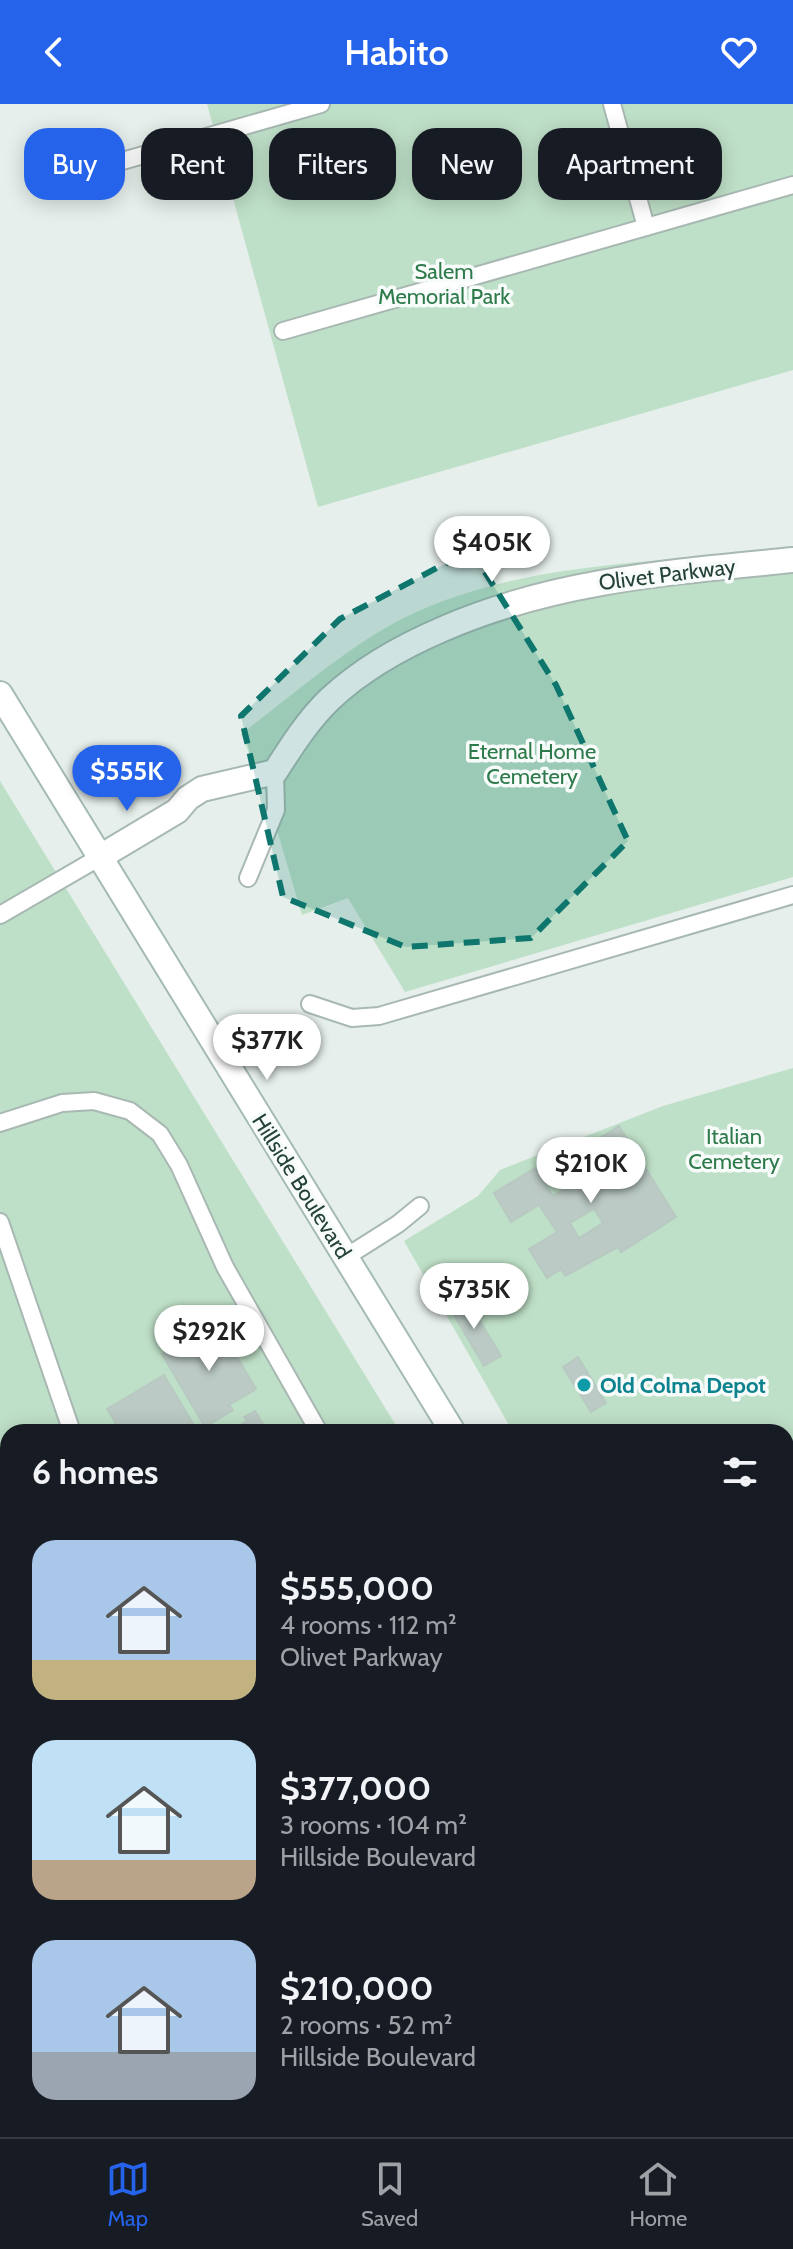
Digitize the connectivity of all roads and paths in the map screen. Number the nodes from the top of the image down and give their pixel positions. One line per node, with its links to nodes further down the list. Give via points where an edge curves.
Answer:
1 (321, 104): 3 (lane)
2 (612, 104): 5 (lane)
3 (125, 160)
4 (793, 185): 5 (lane)
5 (646, 227): 6 (lane)
6 (283, 331)
7 (793, 560): 9 (main road, Olivet Parkway, via 624,577 522,599 466,619 358,675 321,710)
8 (0, 694): 10 (main road, Hillside Boulevard)
9 (275, 772): 10 (main road, via 202,789 177,811); 11 (lane, via 276,810)
10 (100, 857): 13 (lane); 18 (main road, Hillside Boulevard)
11 (248, 878)
12 (793, 895): 14 (lane, via 379,1016 352,1018)
13 (0, 915)
14 (310, 1004)
15 (0, 1123): 20 (lane, via 62,1103 94,1101 130,1111 153,1128 171,1149 225,1267)
16 (420, 1206): 18 (lane)
17 (0, 1222): 19 (lane)
18 (346, 1257): 21 (main road, Hillside Boulevard)
19 (69, 1424)
20 (314, 1424)
21 (448, 1424)

